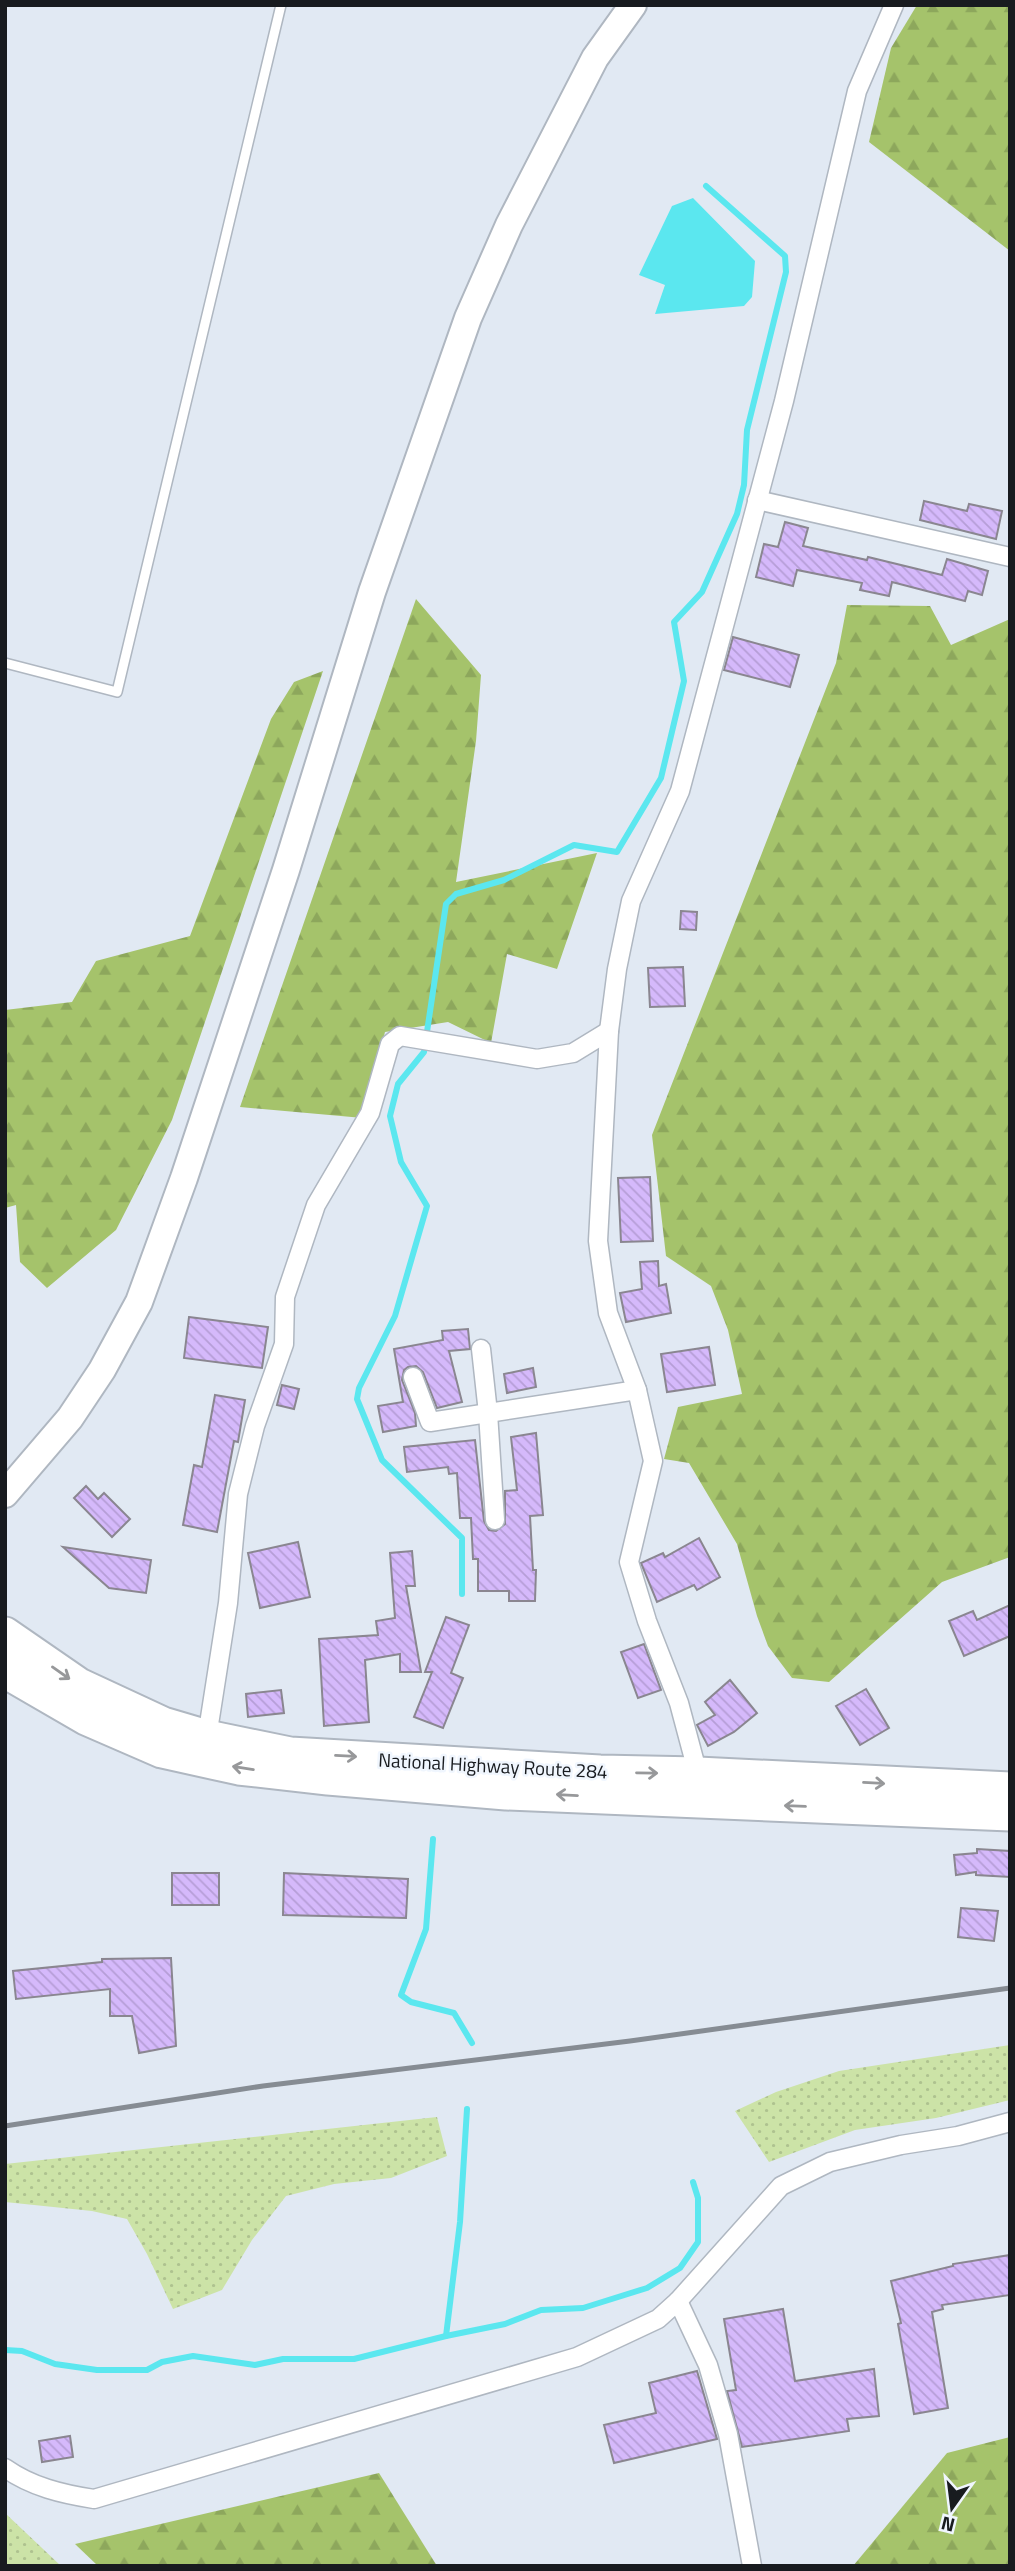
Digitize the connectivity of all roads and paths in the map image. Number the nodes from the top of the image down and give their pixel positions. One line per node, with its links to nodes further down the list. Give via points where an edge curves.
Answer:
1 (281, 5): 6 (lane, via 117,692)
2 (633, 5): 12 (street, via 594,58 509,225 468,318 372,593 281,883 139,1302 70,1418)
3 (894, 5): 4 (street, via 857,91)
4 (757, 500): 5 (street); 7 (street, via 680,791 631,901)
5 (1010, 557)
6 (5, 663)
7 (609, 1031): 10 (street, via 598,1241 608,1313); 16 (street, via 573,1053 537,1059 400,1036 390,1044 370,1113 316,1205 285,1297 284,1344 255,1426 238,1494 228,1603)
8 (481, 1349): 11 (street)
9 (412, 1377): 11 (street, via 430,1422)
10 (637, 1390): 11 (street); 17 (street, via 653,1461 629,1562 679,1703)
11 (488, 1413): 13 (street)
12 (5, 1494)
13 (495, 1520)
14 (5, 1633): 16 (highway, National Highway Route 284, one-way to 16, via 79,1685 163,1724)
15 (5, 1671): 17 (highway, National Highway Route 284, one-way to 15, via 506,1793 239,1768 162,1751 86,1718)
16 (207, 1737): 17 (highway, National Highway Route 284, one-way to 17, via 290,1754 600,1772)
17 (702, 1788): 18 (highway, National Highway Route 284, one-way to 18); 19 (highway, National Highway Route 284, one-way to 17)
18 (1010, 1789)
19 (1010, 1814)
20 (1010, 2122): 21 (street, via 830,2162 781,2186)
21 (678, 2301): 22 (street, via 658,2319 578,2357 94,2499 46,2489); 23 (street, via 708,2365 728,2434)
22 (5, 2468)
23 (752, 2566)

